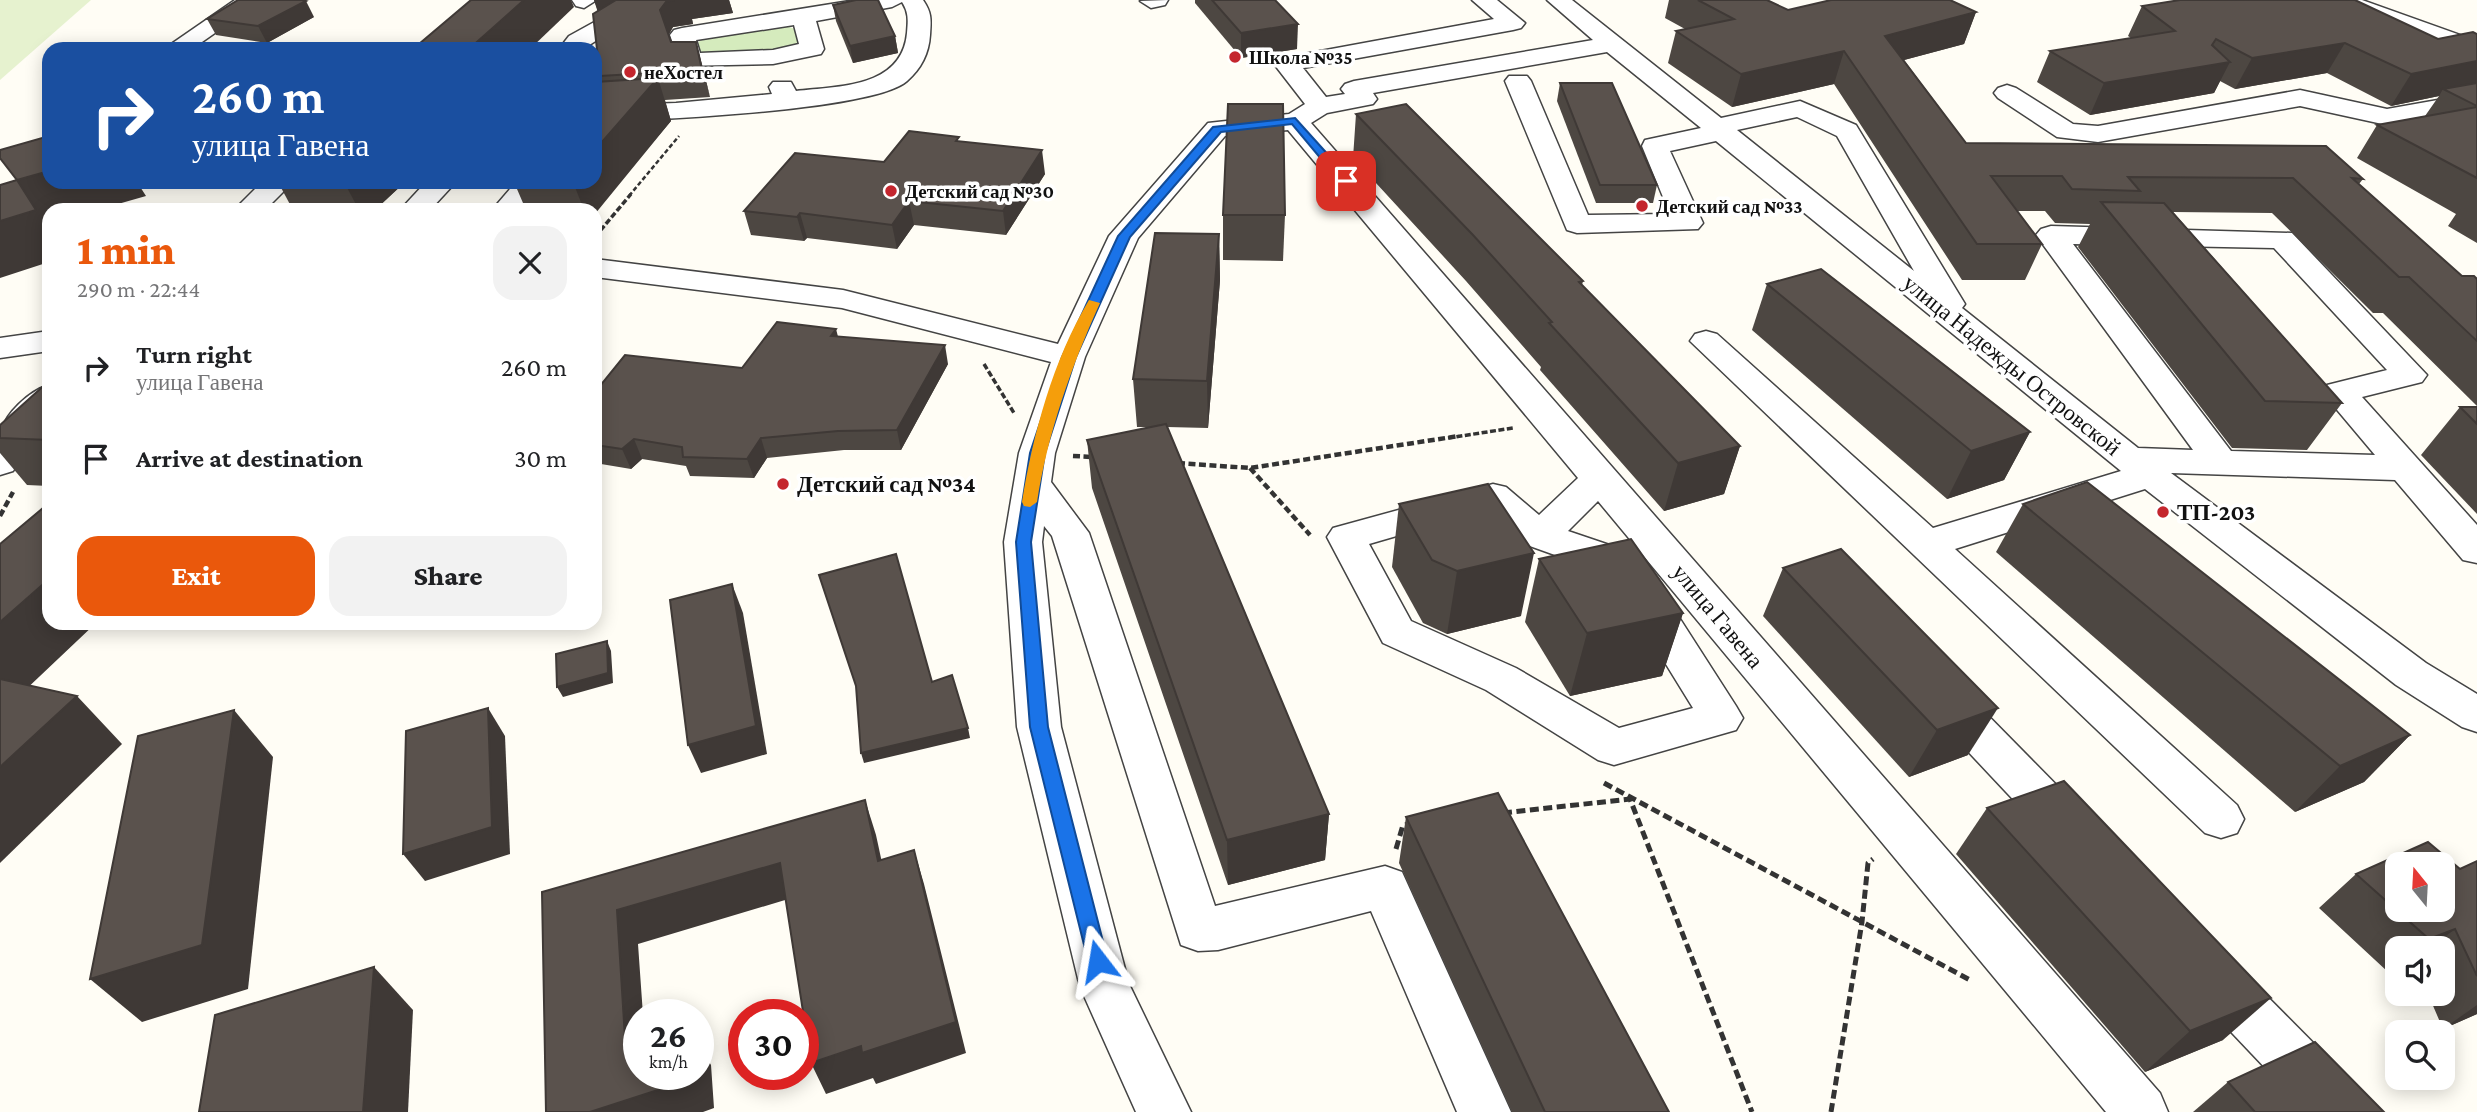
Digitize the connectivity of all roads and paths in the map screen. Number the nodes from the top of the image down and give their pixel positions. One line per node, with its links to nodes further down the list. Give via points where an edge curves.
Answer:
1 (251, 0): 11 (street)
2 (892, 0): 9 (street)
3 (912, 0): 15 (street, via 920,12 917,51 897,77 864,90)
4 (1157, 0): 8 (street)
5 (1483, 0): 21 (street, улица Гавена, via 1513,23 1286,64)
6 (1558, 0): 13 (street, улица Надежды Островской)
7 (2340, 0): 14 (street)
8 (1151, 1)
9 (812, 7): 15 (street, via 812,49); 15 (street, via 682,35 690,61)
10 (627, 11): 12 (street)
11 (187, 42)
12 (581, 42)
13 (1609, 44): 21 (street, via 1354,89 1364,99); 22 (street, улица Надежды Островской)
14 (2477, 49)
15 (780, 80): 19 (street)
16 (1518, 81): 22 (street, via 1577,224 1688,223 1655,146)
17 (2007, 93): 18 (street, via 2066,131 2098,134 2300,98 2392,117)
18 (2477, 101)
19 (702, 109): 20 (street); 29 (path)
20 (602, 114)
21 (1307, 114): 35 (street, via 1217,129 1124,236); 38 (street, улица Гавена)
22 (1716, 130): 31 (street, улица Надежды Островской); 31 (street, via 1800,110 1847,131)
23 (271, 189): 26 (street)
24 (435, 189): 27 (street)
25 (525, 189): 28 (street)
26 (256, 203)
27 (421, 203)
28 (512, 203)
29 (602, 229)
30 (602, 269): 35 (street, via 843,299)
31 (1960, 324): 44 (street, улица Надежды Островской)
32 (1706, 341): 51 (street)
33 (42, 342): 34 (street)
34 (0, 348)
35 (1069, 357): 45 (street)
36 (983, 363): 39 (path, via 1014,414)
37 (42, 402): 42 (street, via 30,413)
38 (1552, 422): 41 (path, via 1250,468); 47 (street, улица Гавена)
39 (1012, 426)
40 (1100, 458): 45 (path)
41 (1168, 462)
42 (0, 463)
43 (2221, 463): 44 (street); 46 (street); 46 (street, via 2051,235 2282,239 2410,375 2339,393)
44 (2140, 467): 48 (street); 54 (street, улица Надежды Островской, via 2411,674)
45 (1035, 468): 60 (street, via 1070,533 1198,929); 62 (street, via 1023,542 1039,727 1105,987)
46 (2405, 468): 52 (street)
47 (1600, 478): 50 (street); 58 (street, улица Гавена)
48 (2055, 504): 49 (street); 51 (street)
49 (2087, 530)
50 (1540, 536): 50 (street, via 1493,496 1346,537 1397,632 1501,679 1614,747 1721,718 1625,565)
51 (1926, 544): 56 (street)
52 (2477, 550)
53 (1914, 667): 59 (street)
54 (2477, 715)
55 (1497, 814): 64 (path, via 1630,799)
56 (2221, 819)
57 (1416, 823): 60 (path, via 1403,825)
58 (1902, 832): 65 (path, via 1868,863); 66 (street, улица Гавена)
59 (2095, 855)
60 (1385, 887): 63 (street)
61 (2181, 944): 67 (street)
62 (1164, 1112)
63 (1484, 1112)
64 (1752, 1112)
65 (1831, 1112)
66 (2141, 1112)
67 (2344, 1112)

